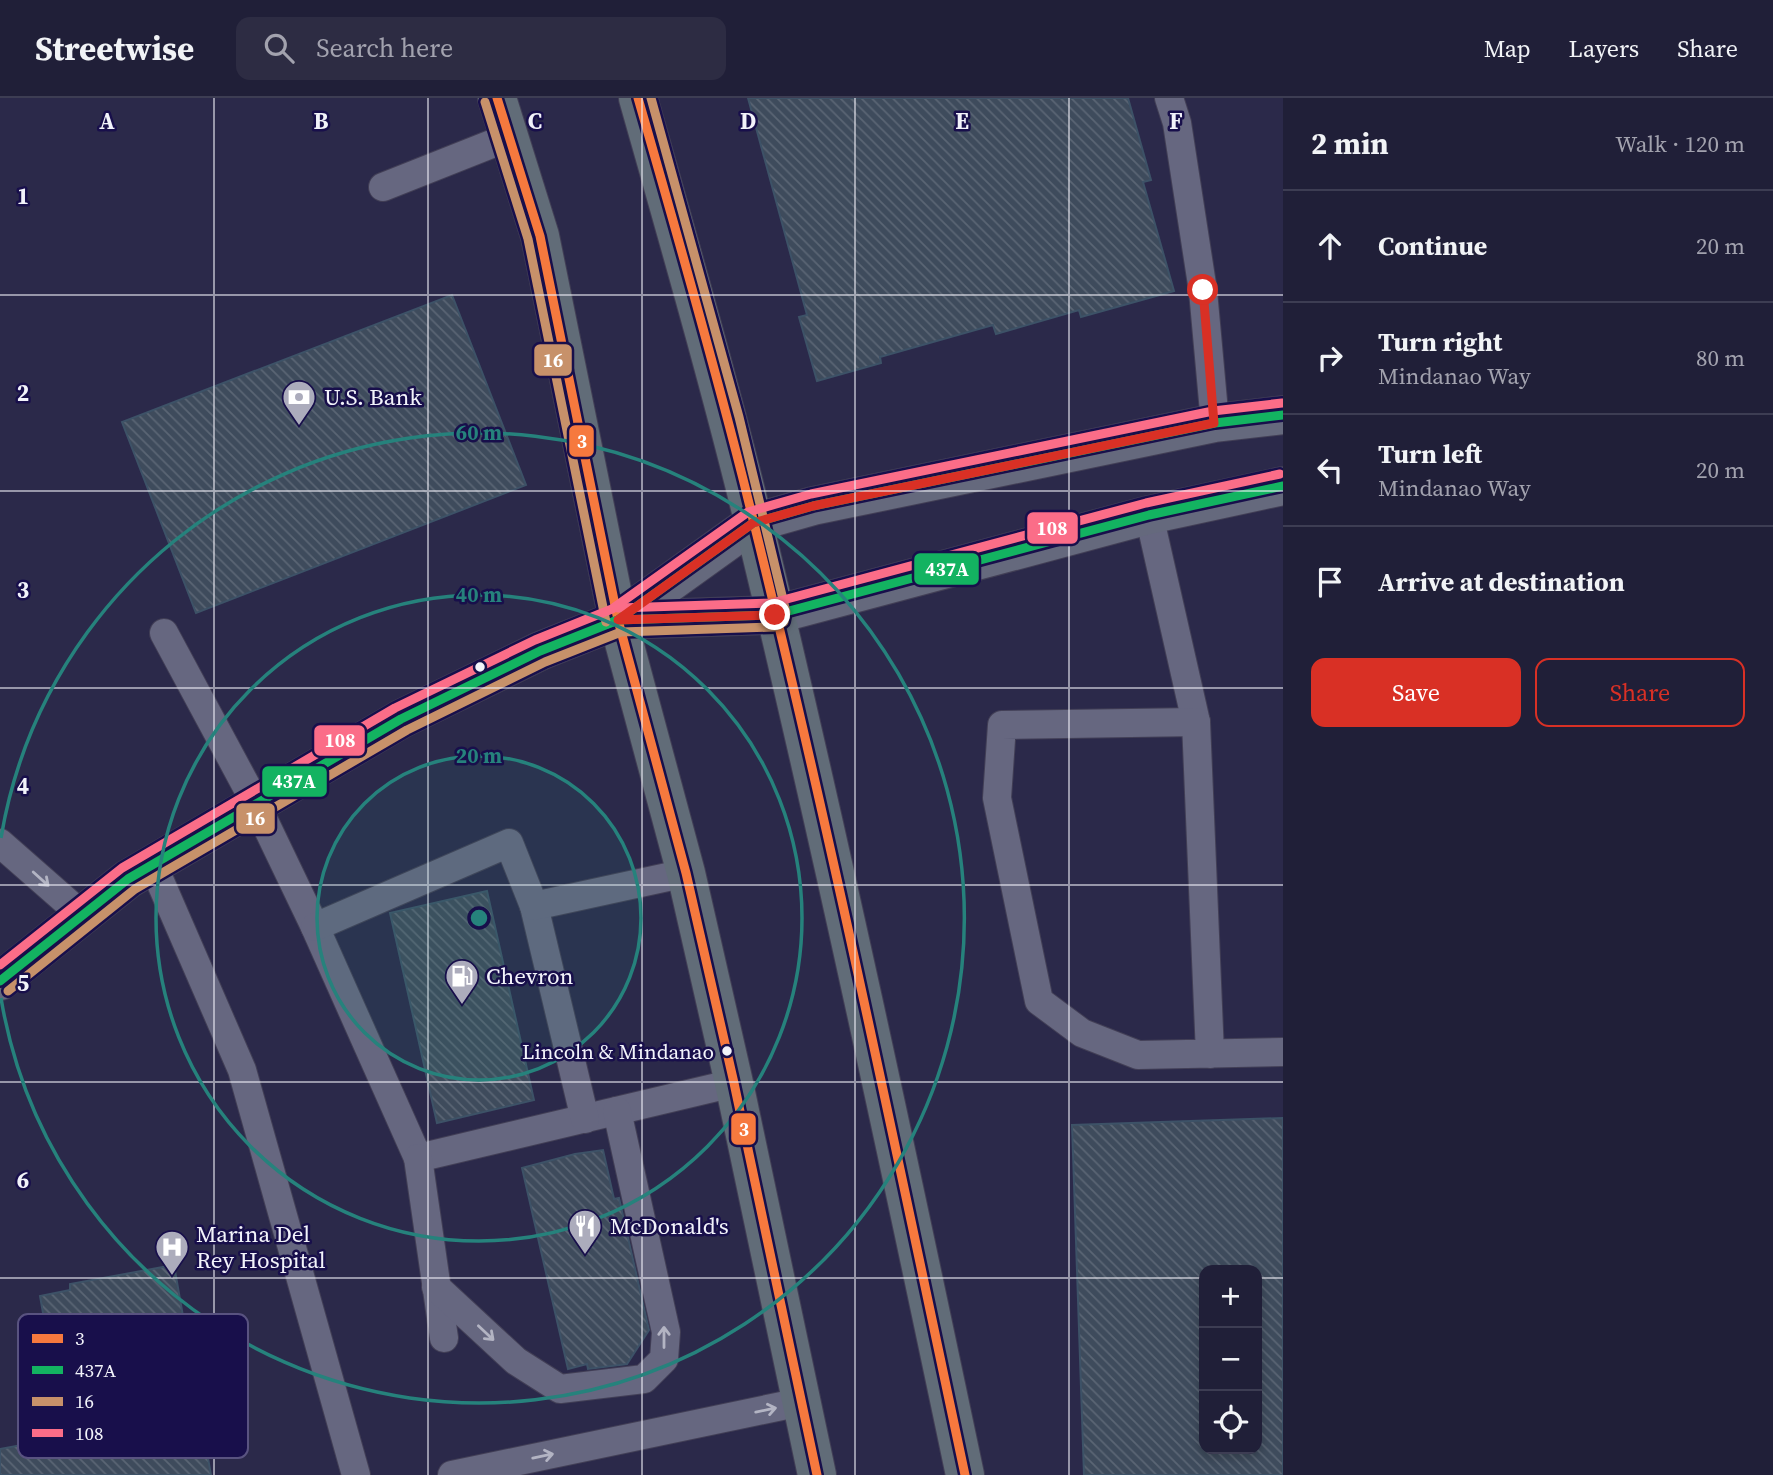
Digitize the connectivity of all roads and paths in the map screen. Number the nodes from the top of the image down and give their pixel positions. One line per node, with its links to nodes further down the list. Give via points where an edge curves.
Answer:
1 (497, 98): 4 (highway)
2 (638, 98): 10 (highway)
3 (1169, 98): 7 (lane, via 1177,123 1203,290)
4 (509, 137): 5 (lane); 12 (highway, via 540,236)
5 (383, 187)
6 (1283, 415): 7 (street)
7 (1214, 423): 10 (street, via 813,506)
8 (1283, 486): 9 (street)
9 (1149, 515): 11 (street); 14 (lane)
10 (753, 523): 11 (highway); 12 (street)
11 (775, 615): 12 (street); 35 (highway)
12 (618, 620): 15 (street, via 540,651 401,719); 18 (highway)
13 (164, 633): 15 (lane)
14 (1196, 722): 24 (lane); 24 (lane, via 1002,725 997,797 1039,1001 1082,1033 1138,1055)
15 (256, 804): 17 (street); 21 (lane)
16 (0, 843): 20 (lane, one-way to 20)
17 (153, 865): 20 (street); 32 (lane, via 242,1070)
18 (686, 873): 19 (lane); 25 (highway)
19 (534, 906): 21 (lane, via 509,843); 27 (lane)
20 (82, 915): 22 (street)
21 (315, 926): 28 (lane)
22 (0, 981)
23 (1283, 1052): 24 (lane)
24 (1210, 1054)
25 (734, 1083): 26 (lane); 31 (highway)
26 (617, 1111): 27 (lane); 29 (lane, one-way to 26, via 516,1361 560,1389 644,1379 663,1359 666,1332)
27 (585, 1119): 28 (lane)
28 (418, 1158): 29 (lane)
29 (436, 1287): 30 (lane)
30 (444, 1338)
31 (802, 1402): 33 (lane, one-way to 31); 34 (highway)
32 (356, 1475)
33 (453, 1475)
34 (817, 1475)
35 (965, 1475)

